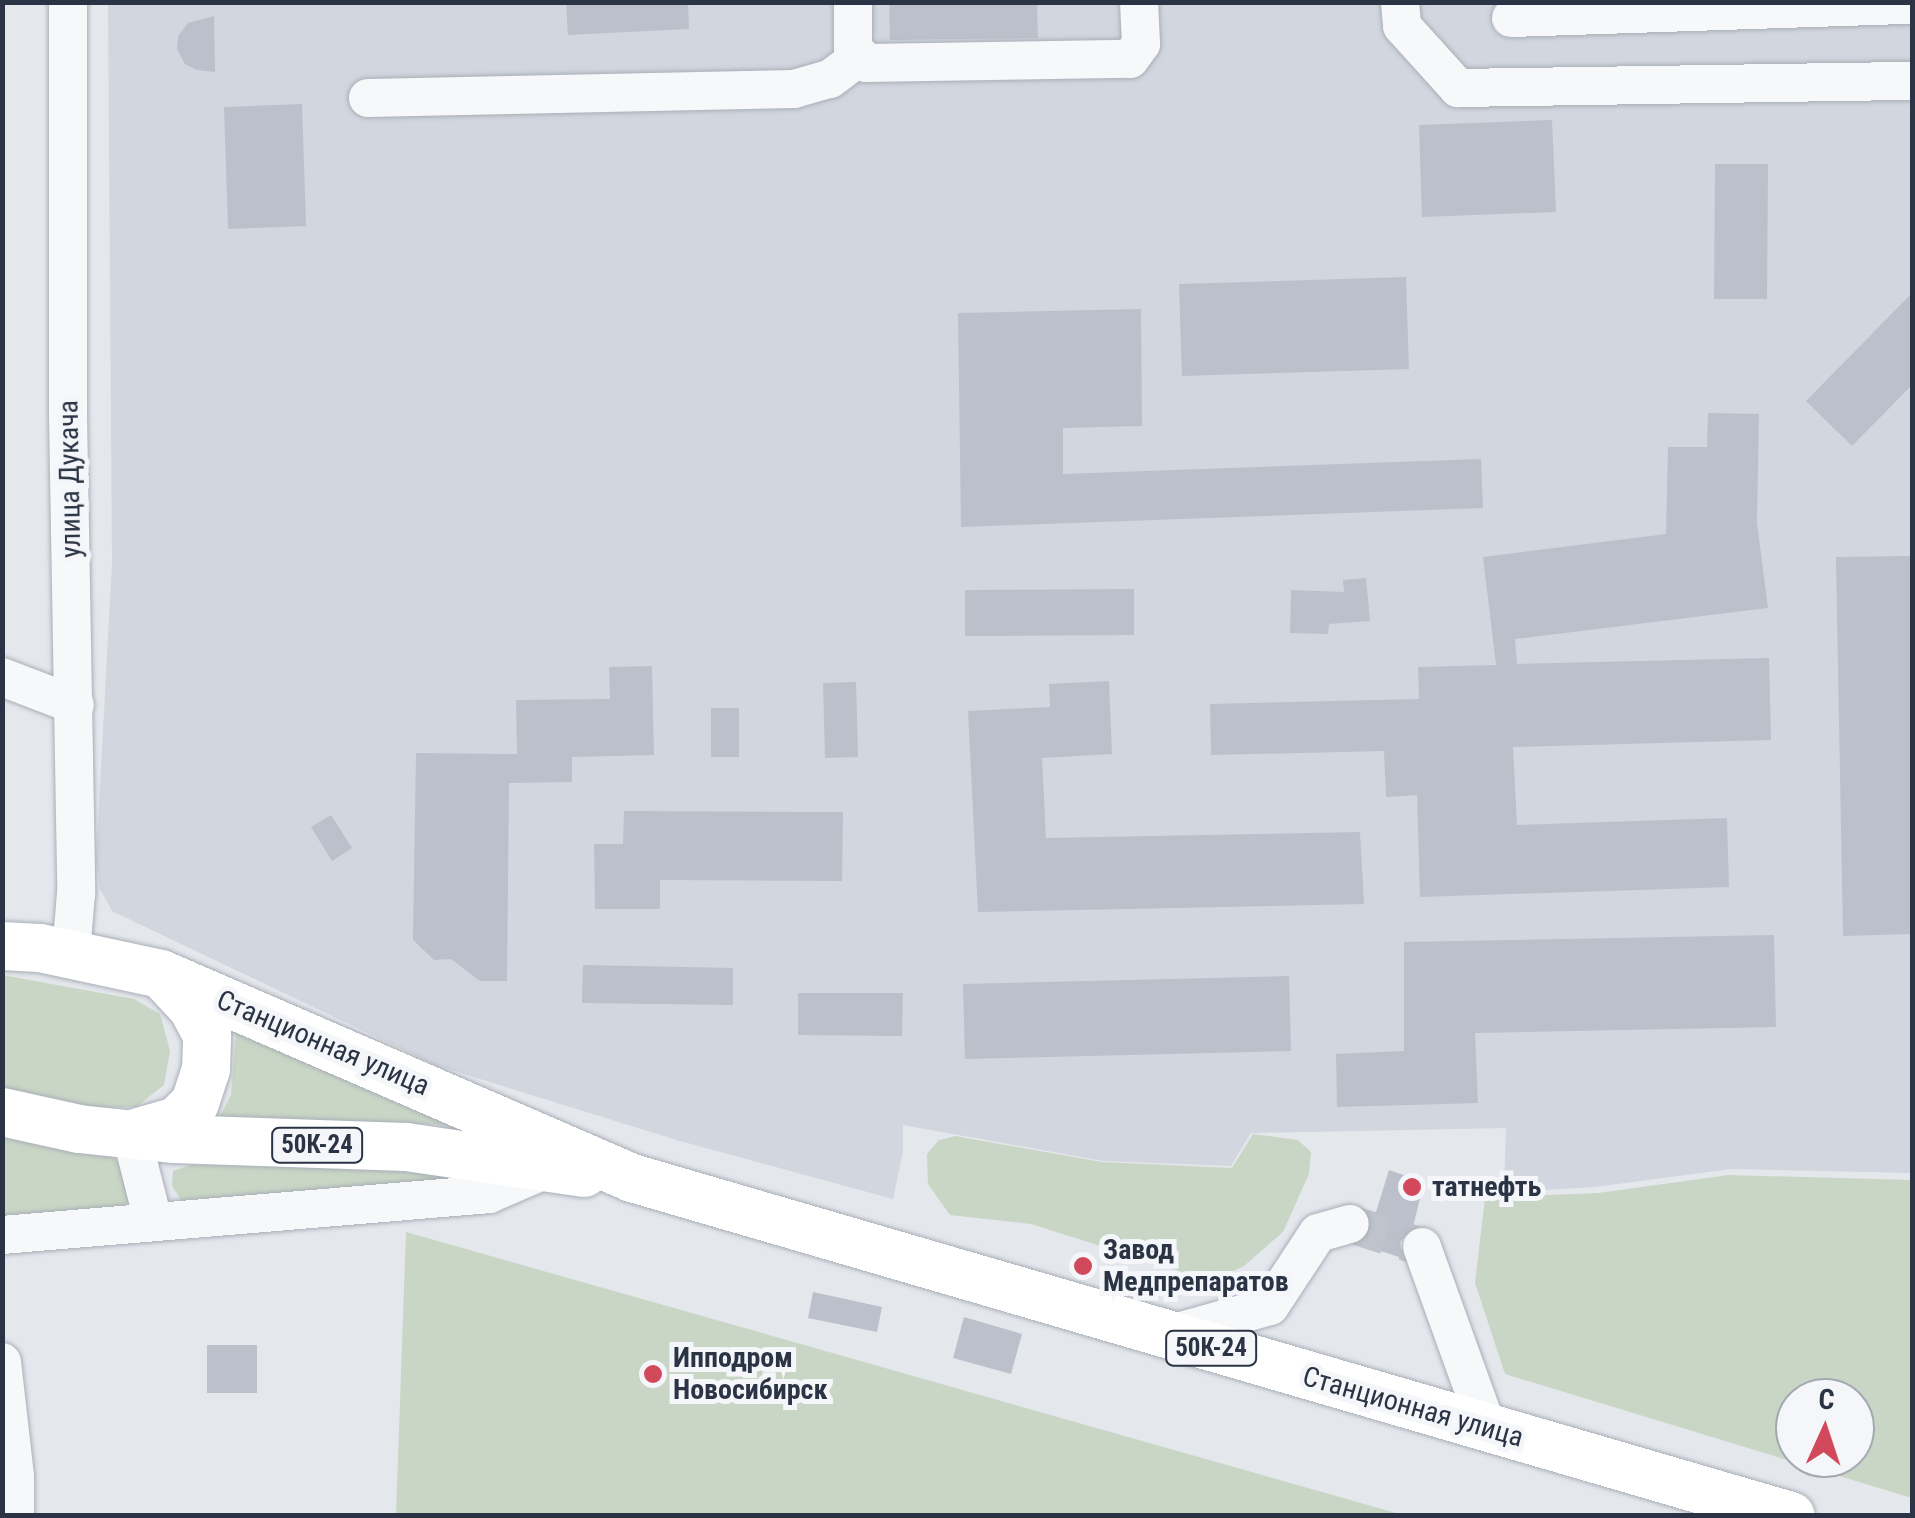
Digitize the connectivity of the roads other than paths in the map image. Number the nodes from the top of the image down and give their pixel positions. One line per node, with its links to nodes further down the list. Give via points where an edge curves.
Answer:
1 (68, 2): 14 (street, улица Дукача)
2 (853, 2): 10 (street, via 853,48)
3 (1139, 2): 10 (street, via 1141,44 1130,59 866,63)
4 (1400, 2): 11 (street, via 1402,26 1458,88)
5 (1864, 5): 6 (street); 7 (street)
6 (1912, 5)
7 (1759, 6): 8 (street)
8 (1666, 8): 9 (street)
9 (1511, 18)
10 (860, 56): 12 (street, via 830,79 794,90)
11 (1912, 81)
12 (368, 98)
13 (2, 677): 14 (street)
14 (75, 704): 16 (street, улица Дукача)
15 (2, 946): 16 (main road, Станционная улица / 50К-24)
16 (71, 954): 17 (main road, Станционная улица / 50К-24)
17 (161, 974): 19 (main road, via 192,1007 206,1035 206,1070 194,1103 177,1121); 21 (main road, Станционная улица / 50К-24)
18 (2, 1112): 19 (main road, Станционная улица / 50К-24)
19 (132, 1134): 20 (main road, Станционная улица / 50К-24, via 406,1147); 22 (street)
20 (548, 1169): 21 (main road, Станционная улица / 50К-24); 22 (street, via 488,1194)
21 (632, 1178): 26 (main road, Станционная улица / 50К-24)
22 (153, 1220): 24 (street)
23 (1350, 1224): 26 (street, via 1318,1233 1270,1306)
24 (2, 1235)
25 (1422, 1247): 28 (street)
26 (1167, 1335): 28 (main road, Станционная улица / 50К-24)
27 (2, 1362): 29 (street)
28 (1487, 1428): 30 (main road, Станционная улица / 50К-24)
29 (15, 1516)
30 (1791, 1516)

